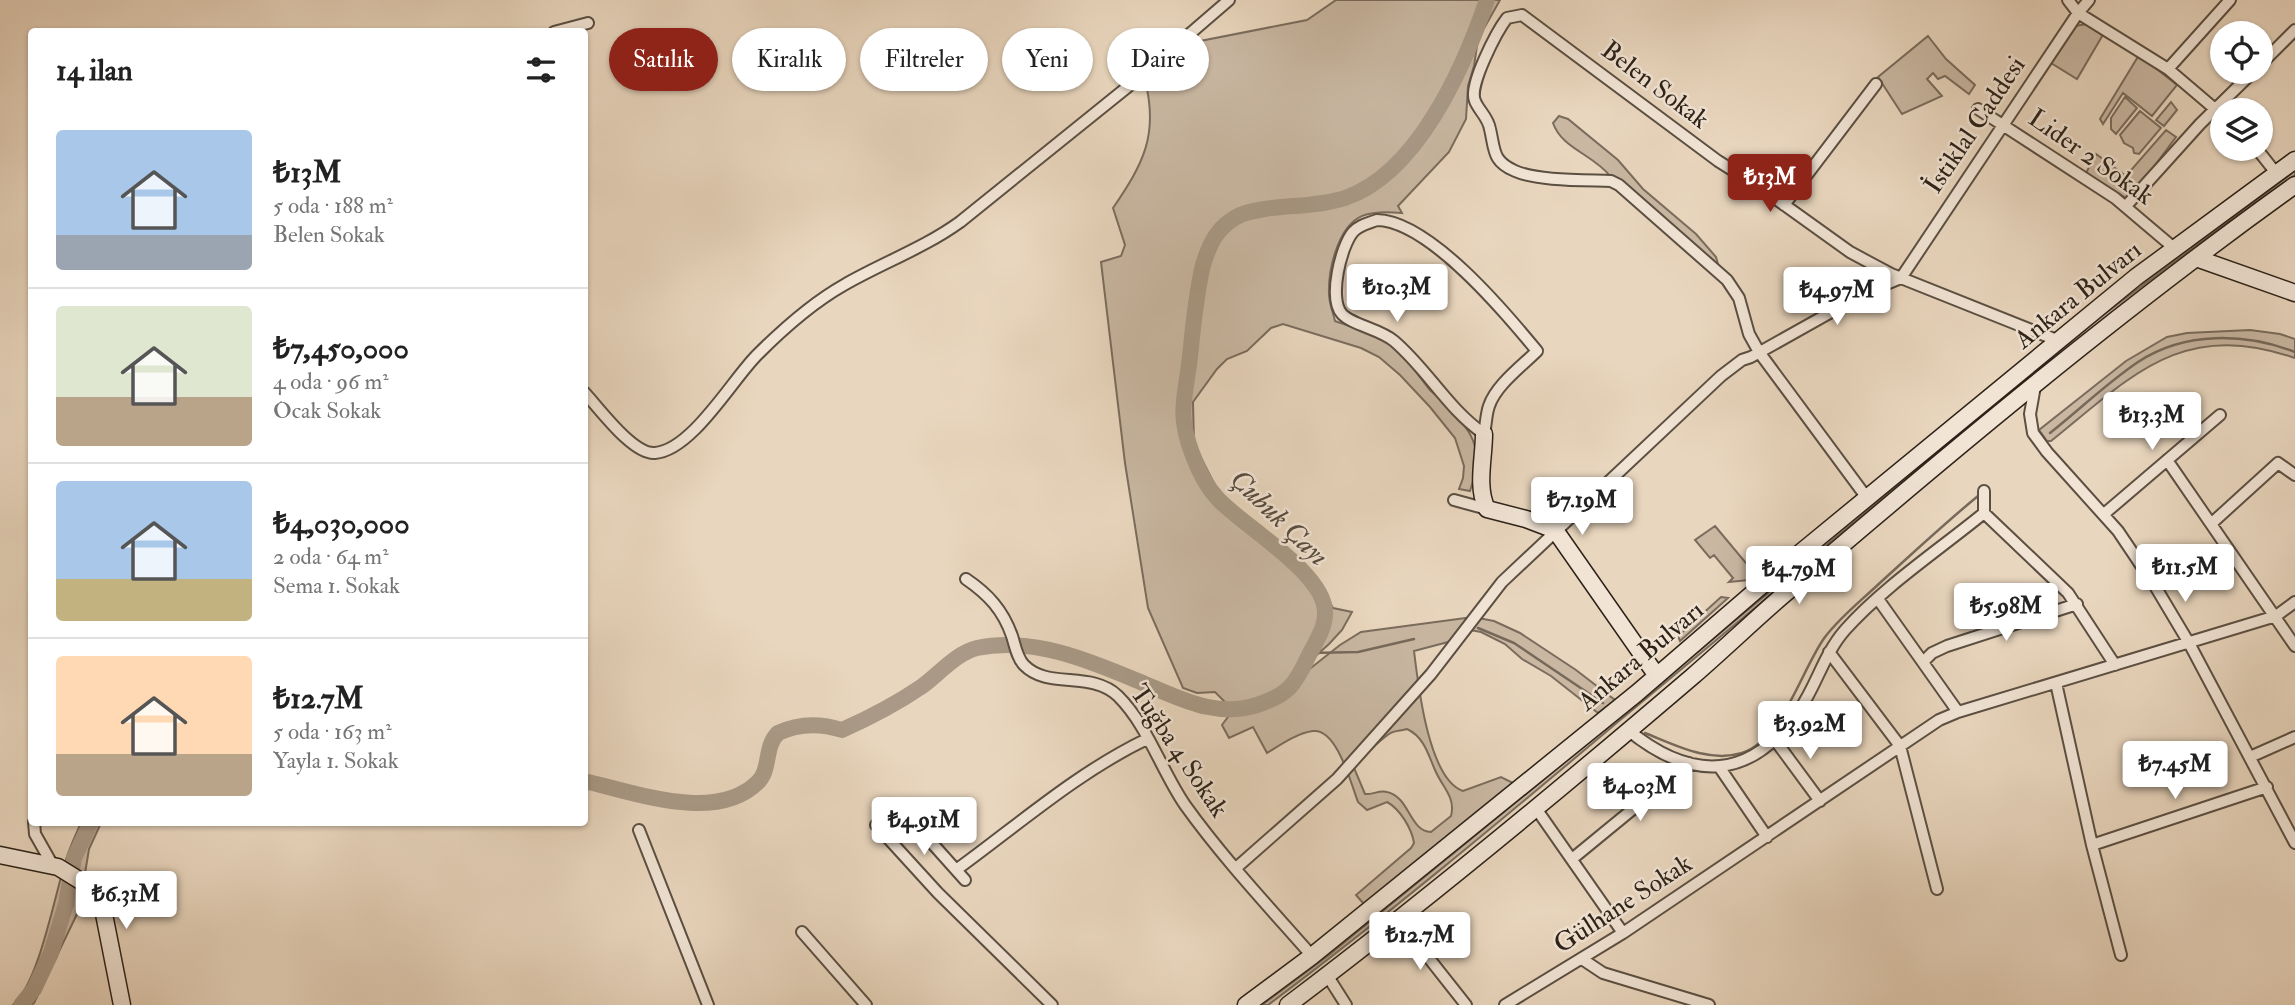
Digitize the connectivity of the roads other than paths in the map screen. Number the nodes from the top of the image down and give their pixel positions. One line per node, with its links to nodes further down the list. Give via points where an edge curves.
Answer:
1 (1229, 0): 31 (street, via 961,222 824,298 757,354 711,412 670,449 655,453 638,449)
2 (2068, 0): 5 (street)
3 (2089, 0): 5 (street, İstiklal Caddesi)
4 (2230, 0): 10 (street)
5 (2078, 13): 10 (street); 17 (street, İstiklal Caddesi)
6 (588, 23): 7 (street)
7 (569, 28)
8 (2295, 30): 9 (street)
9 (2273, 52)
10 (2168, 69): 14 (street)
11 (1876, 84): 22 (street)
12 (2243, 84): 13 (street)
13 (2231, 98)
14 (2210, 104)
15 (1978, 109): 17 (street, Lider 2 Sokak)
16 (2210, 121): 23 (street)
17 (2002, 123): 23 (street, Lider 2 Sokak); 26 (street, İstiklal Caddesi)
18 (2295, 160): 20 (main road, Ankara Bulvarı)
19 (2266, 161): 20 (street)
20 (2276, 173): 24 (main road, Ankara Bulvarı)
21 (2295, 186): 25 (main road, Ankara Bulvarı)
22 (1784, 205): 26 (street, Belen Sokak, via 1850,252); 29 (street, Belen Sokak, via 1717,161 1522,15 1503,23 1474,86 1475,103 1489,122 1493,150 1500,162 1523,175 1619,185 1727,280 1739,298)
23 (2126, 206): 24 (street, Lider 2 Sokak)
24 (2174, 248): 28 (main road, Ankara Bulvarı)
25 (2196, 258): 27 (main road); 30 (main road, Ankara Bulvarı)
26 (1901, 278): 28 (street, Belen Sokak); 29 (street)
27 (2295, 293)
28 (2059, 341): 37 (main road, Ankara Bulvarı)
29 (1759, 352): 37 (street); 43 (street, via 1721,376)
30 (2035, 386): 41 (street, via 2030,414 2033,433); 57 (main road, Ankara Bulvarı)
31 (588, 396)
32 (2220, 415): 34 (street)
33 (1485, 434): 33 (street, via 1466,421 1393,340 1350,320 1339,309 1336,281 1353,232 1366,223 1391,220 1418,235 1506,313 1537,351 1493,399); 39 (main road, via 1482,487)
34 (2167, 460): 41 (street); 42 (street)
35 (2295, 475): 42 (street, via 2278,463)
36 (1984, 491): 40 (street)
37 (1867, 498): 54 (main road, Ankara Bulvarı)
38 (1454, 500): 39 (street)
39 (1487, 509): 43 (main road)
40 (1984, 513): 45 (street); 47 (street)
41 (2104, 514): 49 (street)
42 (2211, 523): 48 (street)
43 (1555, 530): 54 (main road); 78 (street, via 1502,582 1430,674 1337,779)
44 (966, 579): 59 (street, Tuğba 4 Sokak, via 991,597 1023,664 1040,674 1106,687 1124,703)
45 (1878, 599): 51 (street); 52 (street)
46 (2295, 602): 48 (street, Gülhane Sokak)
47 (2077, 604): 52 (street, via 1947,646); 53 (street)
48 (2276, 617): 49 (street, Gülhane Sokak); 50 (street)
49 (2189, 643): 53 (street, Gülhane Sokak); 62 (street)
50 (2295, 646)
51 (1829, 653): 60 (street, via 1800,709); 61 (street)
52 (1923, 662): 56 (street)
53 (2115, 665): 55 (street, Gülhane Sokak)
54 (1657, 676): 86 (main road, Ankara Bulvarı)
55 (2056, 683): 56 (street, Gülhane Sokak); 74 (street)
56 (1958, 712): 61 (street, Gülhane Sokak)
57 (1628, 730): 63 (street, via 1657,750); 67 (main road, Ankara Bulvarı)
58 (2295, 737): 62 (street)
59 (1147, 739): 78 (street, Tuğba 4 Sokak, via 1196,820); 79 (street, via 1092,771)
60 (1775, 740): 64 (street, via 1752,756); 66 (street)
61 (1900, 746): 66 (street, Gülhane Sokak); 81 (street)
62 (2250, 757): 65 (street)
63 (1689, 763): 64 (street); 76 (street)
64 (1720, 768): 72 (street)
65 (2267, 787): 73 (street); 74 (street)
66 (1820, 801): 72 (street, Gülhane Sokak)
67 (1535, 807): 76 (street); 82 (main road, Ankara Bulvarı)
68 (906, 814): 79 (street)
69 (876, 825): 92 (street)
70 (34, 826): 77 (street)
71 (639, 830): 91 (street)
72 (1767, 837): 84 (street, Gülhane Sokak)
73 (2295, 843)
74 (2092, 845): 85 (street)
75 (0, 855): 77 (main road)
76 (1572, 859): 84 (street)
77 (55, 866): 90 (main road, via 85,882 97,895)
78 (1236, 868): 86 (street, Tuğba 4 Sokak)
79 (956, 870): 80 (street)
80 (965, 880)
81 (1937, 888)
82 (1398, 919): 88 (main road, Ankara Bulvarı); 96 (street)
83 (802, 932): 89 (street)
84 (1623, 933): 87 (street, Gülhane Sokak)
85 (2121, 955)
86 (1312, 956): 93 (main road, Ankara Bulvarı)
87 (1582, 959): 97 (street, Gülhane Sokak); 98 (street, via 1603,973)
88 (1327, 975): 94 (main road, Ankara Bulvarı); 95 (street)
89 (859, 1002)
90 (122, 1005)
91 (708, 1005)
92 (1052, 1005)
93 (1246, 1005)
94 (1288, 1005)
95 (1346, 1005)
96 (1466, 1005)
97 (1504, 1005)
98 (1709, 1005)

